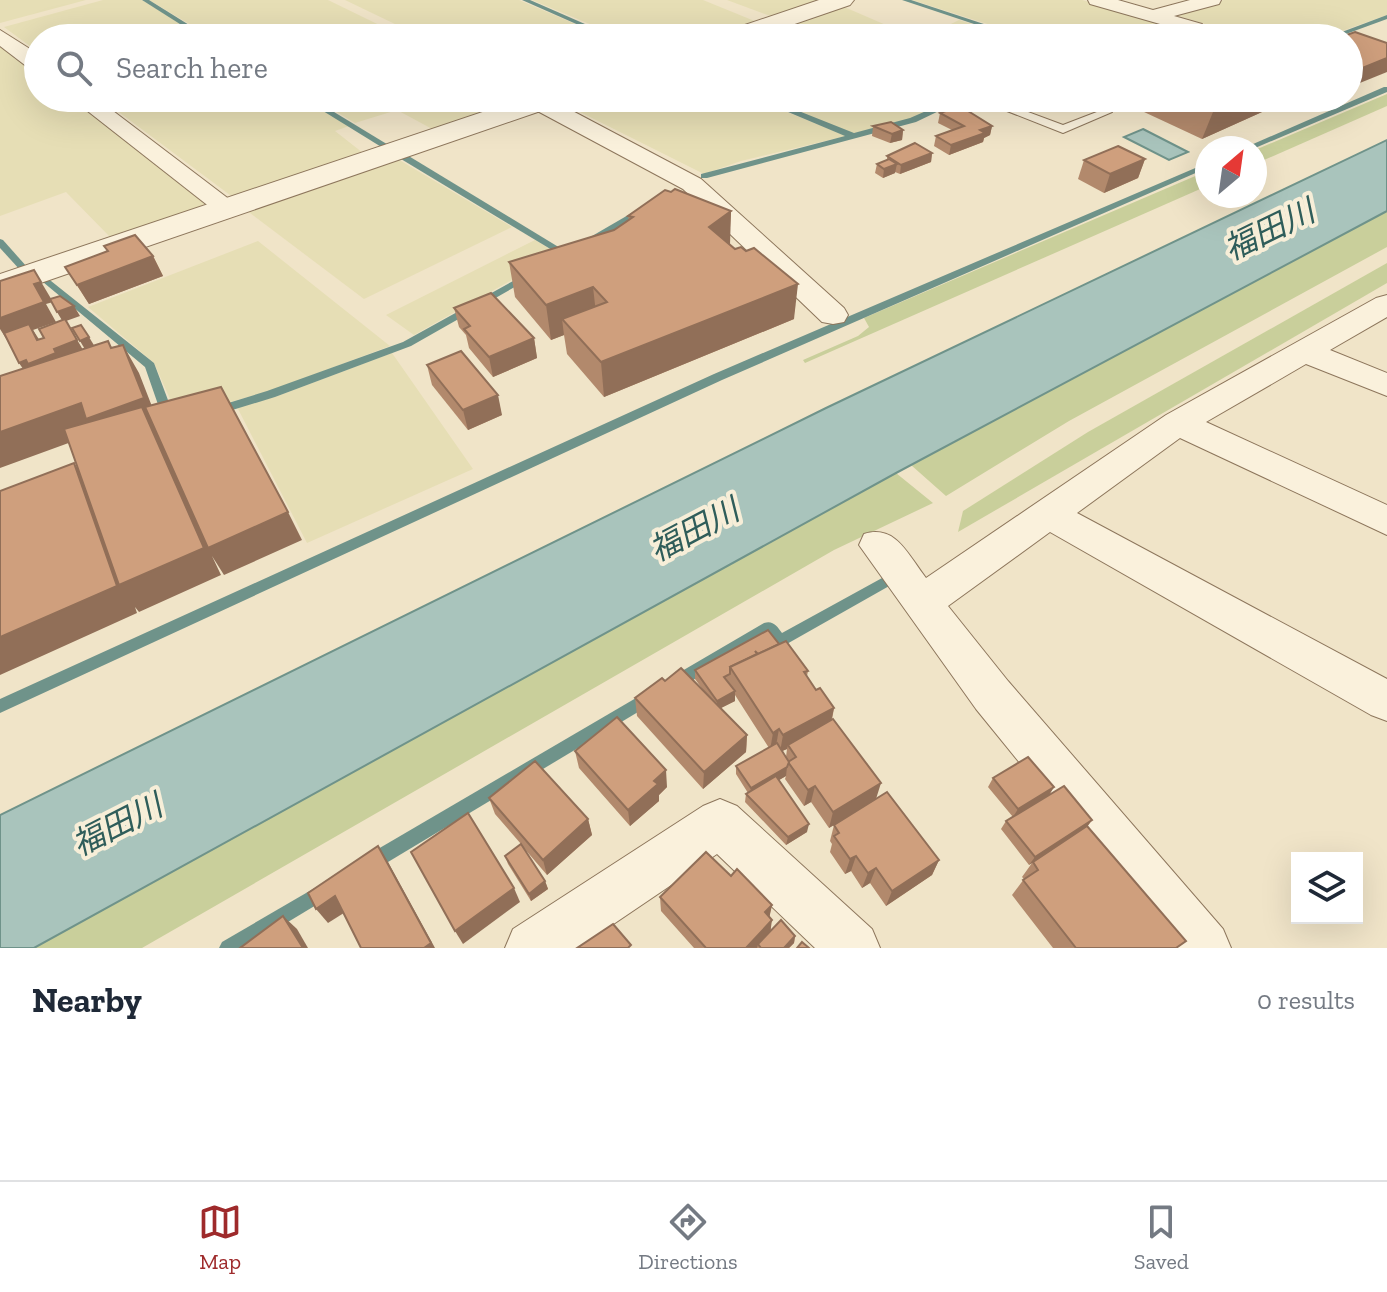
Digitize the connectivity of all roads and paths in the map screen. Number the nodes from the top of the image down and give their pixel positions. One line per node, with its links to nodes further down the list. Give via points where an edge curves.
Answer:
1 (842, 0): 5 (street)
2 (1097, 0): 4 (street)
3 (1212, 0): 4 (street)
4 (1152, 16): 7 (street)
5 (774, 23): 6 (street)
6 (771, 24)
7 (1181, 24)
8 (0, 36): 9 (street)
9 (24, 54)
10 (101, 112): 15 (street)
11 (510, 112): 15 (street)
12 (566, 112): 18 (street, via 692,184)
13 (1017, 112): 14 (lane, via 1063,129)
14 (1106, 112)
15 (229, 209): 16 (street)
16 (0, 286)
17 (1387, 304): 19 (street)
18 (833, 315)
19 (1305, 351): 20 (street); 21 (street)
20 (1387, 385)
21 (1178, 423): 22 (street); 23 (street)
22 (1048, 514): 25 (street); 26 (street)
23 (1387, 521)
24 (878, 545): 25 (street)
25 (922, 602): 29 (street, via 992,695)
26 (1387, 701)
27 (532, 948): 28 (street, via 720,823)
28 (853, 948)
29 (1204, 948)

